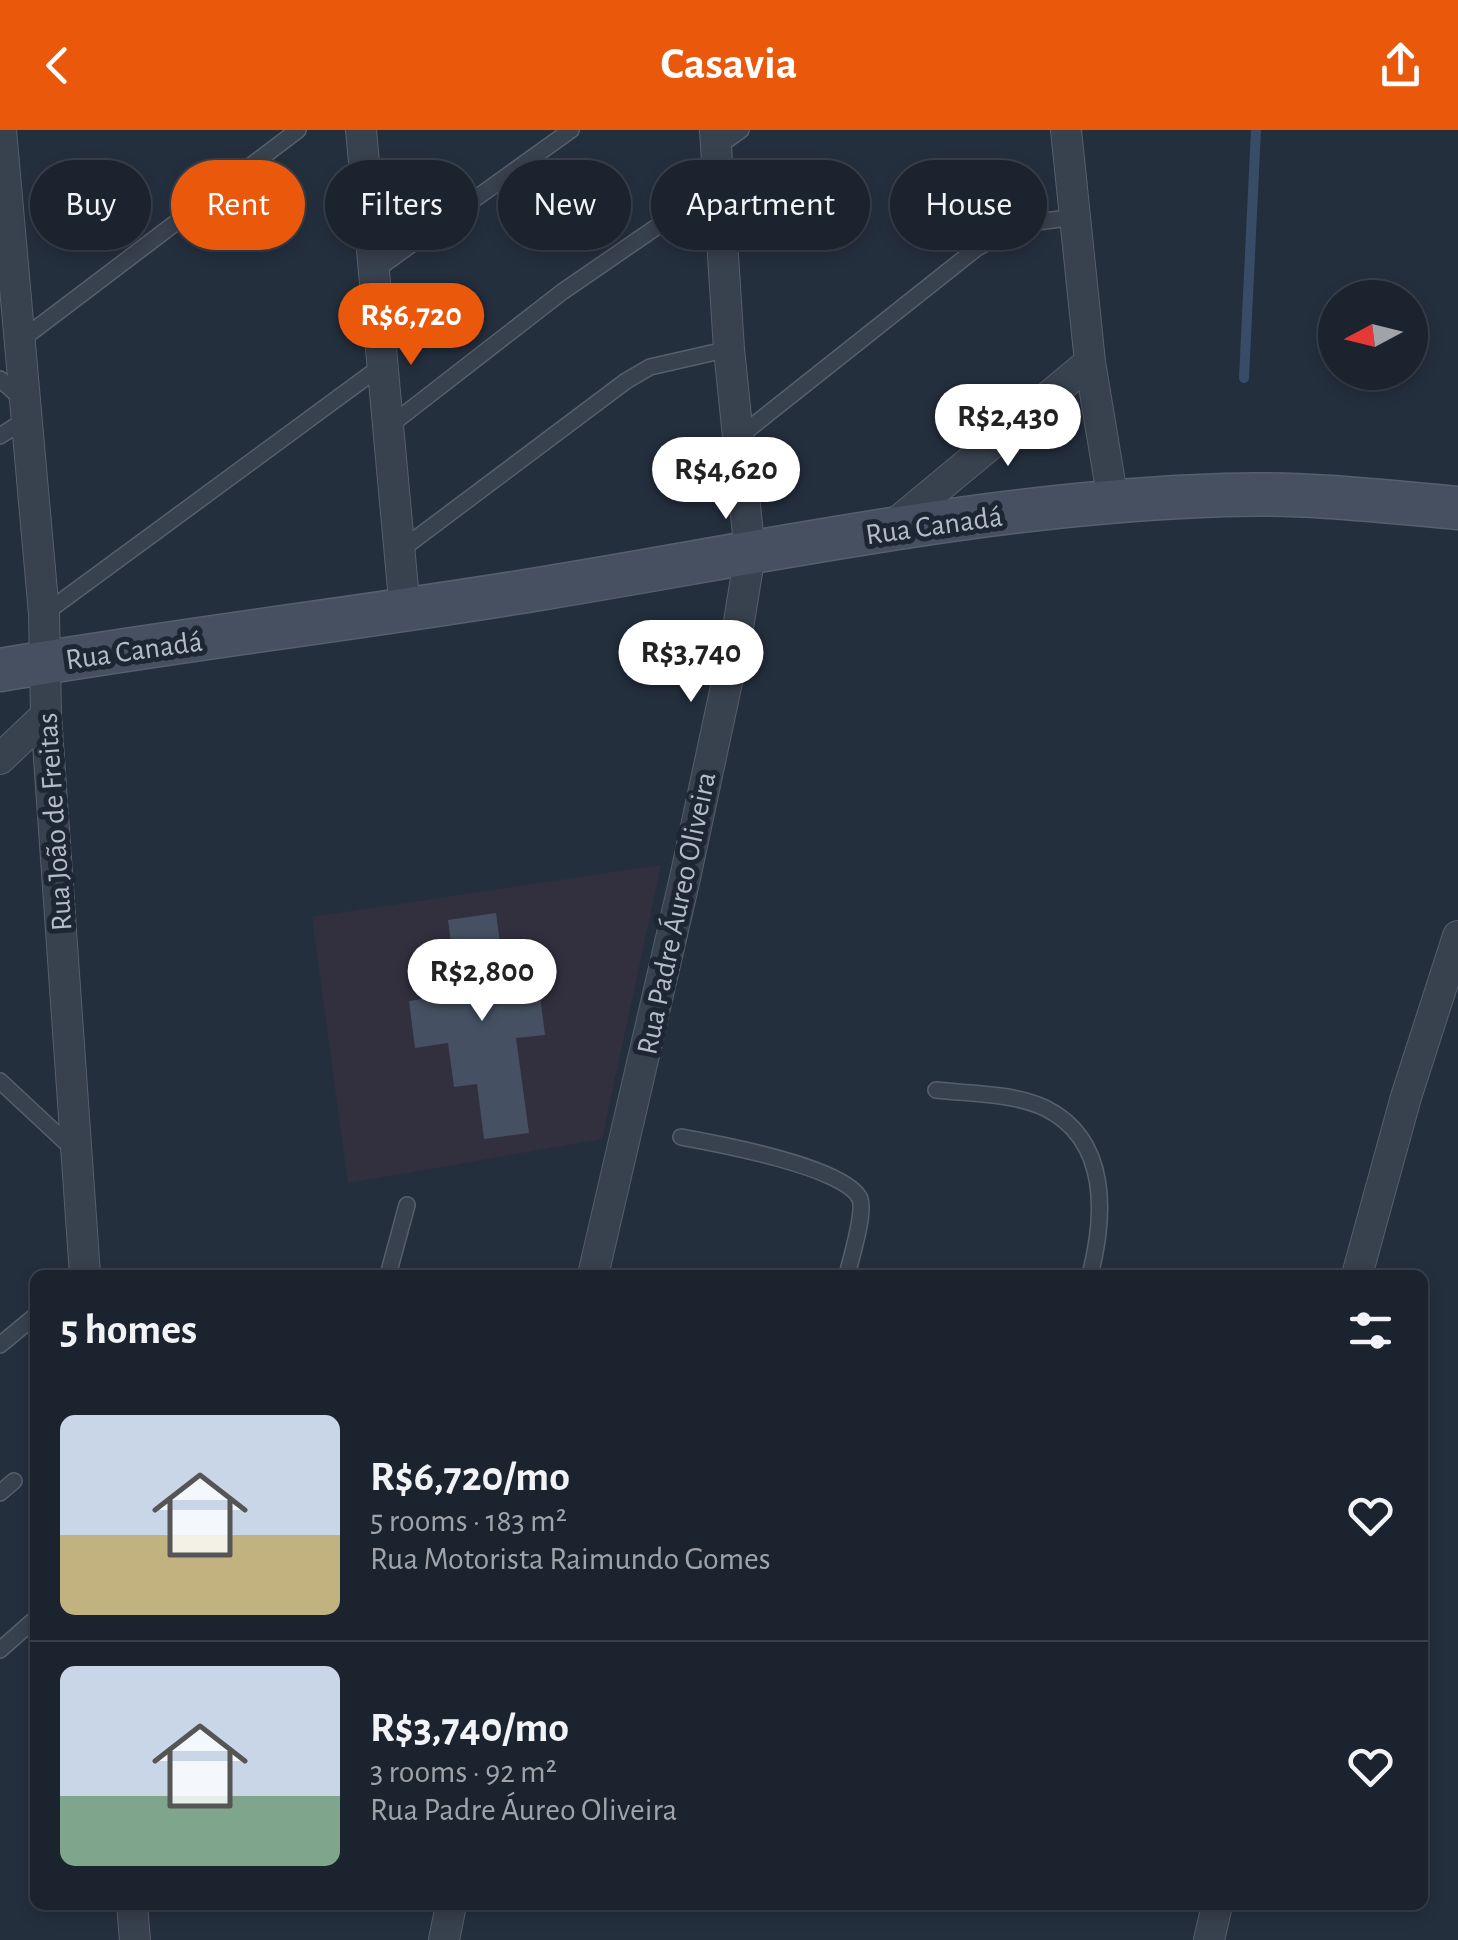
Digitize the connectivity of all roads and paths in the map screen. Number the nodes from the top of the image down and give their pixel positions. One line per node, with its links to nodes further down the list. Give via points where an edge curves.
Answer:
1 (1, 130): 12 (street, Rua João de Freitas)
2 (298, 130): 13 (lane)
3 (361, 130): 11 (street)
4 (741, 130): 7 (lane)
5 (1066, 130): 8 (street)
6 (566, 131): 11 (lane)
7 (715, 139)
8 (1075, 216): 15 (street); 21 (lane, via 1023,224 978,248)
9 (651, 231): 19 (lane)
10 (723, 250): 14 (street, Rua Padre Áureo Oliveira)
11 (373, 272): 16 (street)
12 (8, 294): 13 (street, Rua João de Freitas)
13 (21, 340): 18 (street, Rua João de Freitas)
14 (729, 350): 21 (street, Rua Padre Áureo Oliveira); 25 (lane, via 650,367 626,381)
15 (1090, 362): 22 (street); 24 (street)
16 (380, 368): 19 (street); 28 (lane)
17 (0, 379): 18 (lane)
18 (27, 410): 20 (lane); 28 (street, Rua João de Freitas)
19 (386, 429): 25 (street)
20 (0, 436)
21 (740, 436): 26 (street, Rua Padre Áureo Oliveira)
22 (1113, 500): 23 (street, Rua Canadá, via 1249,494); 24 (street, Rua Canadá)
23 (1458, 508)
24 (887, 530): 26 (street, Rua Canadá)
25 (398, 552): 27 (street)
26 (750, 554): 27 (street, Rua Canadá); 41 (street, Rua Padre Áureo Oliveira, via 693,841)
27 (405, 611): 29 (street, Rua Canadá)
28 (44, 614): 29 (street, Rua João de Freitas)
29 (45, 662): 30 (street, Rua Canadá); 31 (street, Rua João de Freitas)
30 (0, 670)
31 (46, 715): 32 (street); 37 (street, Rua João de Freitas)
32 (0, 760)
33 (1458, 936): 44 (street)
34 (0, 1081): 37 (lane)
35 (936, 1090): 43 (lane, via 1024,1101 1069,1124 1090,1157 1100,1191)
36 (681, 1137): 42 (lane, via 786,1160 854,1190 861,1206)
37 (76, 1152): 39 (street, Rua João de Freitas)
38 (407, 1204): 40 (lane)
39 (85, 1270)
40 (389, 1270)
41 (594, 1270)
42 (848, 1270)
43 (1091, 1270)
44 (1359, 1270)
45 (30, 1320): 46 (lane)
46 (0, 1345)
47 (14, 1481): 48 (lane)
48 (0, 1493)
49 (30, 1623): 50 (lane)
50 (0, 1650)
51 (132, 1910): 54 (street)
52 (451, 1910): 55 (street)
53 (1216, 1910): 56 (street)
54 (134, 1940)
55 (444, 1940)
56 (1209, 1940)

